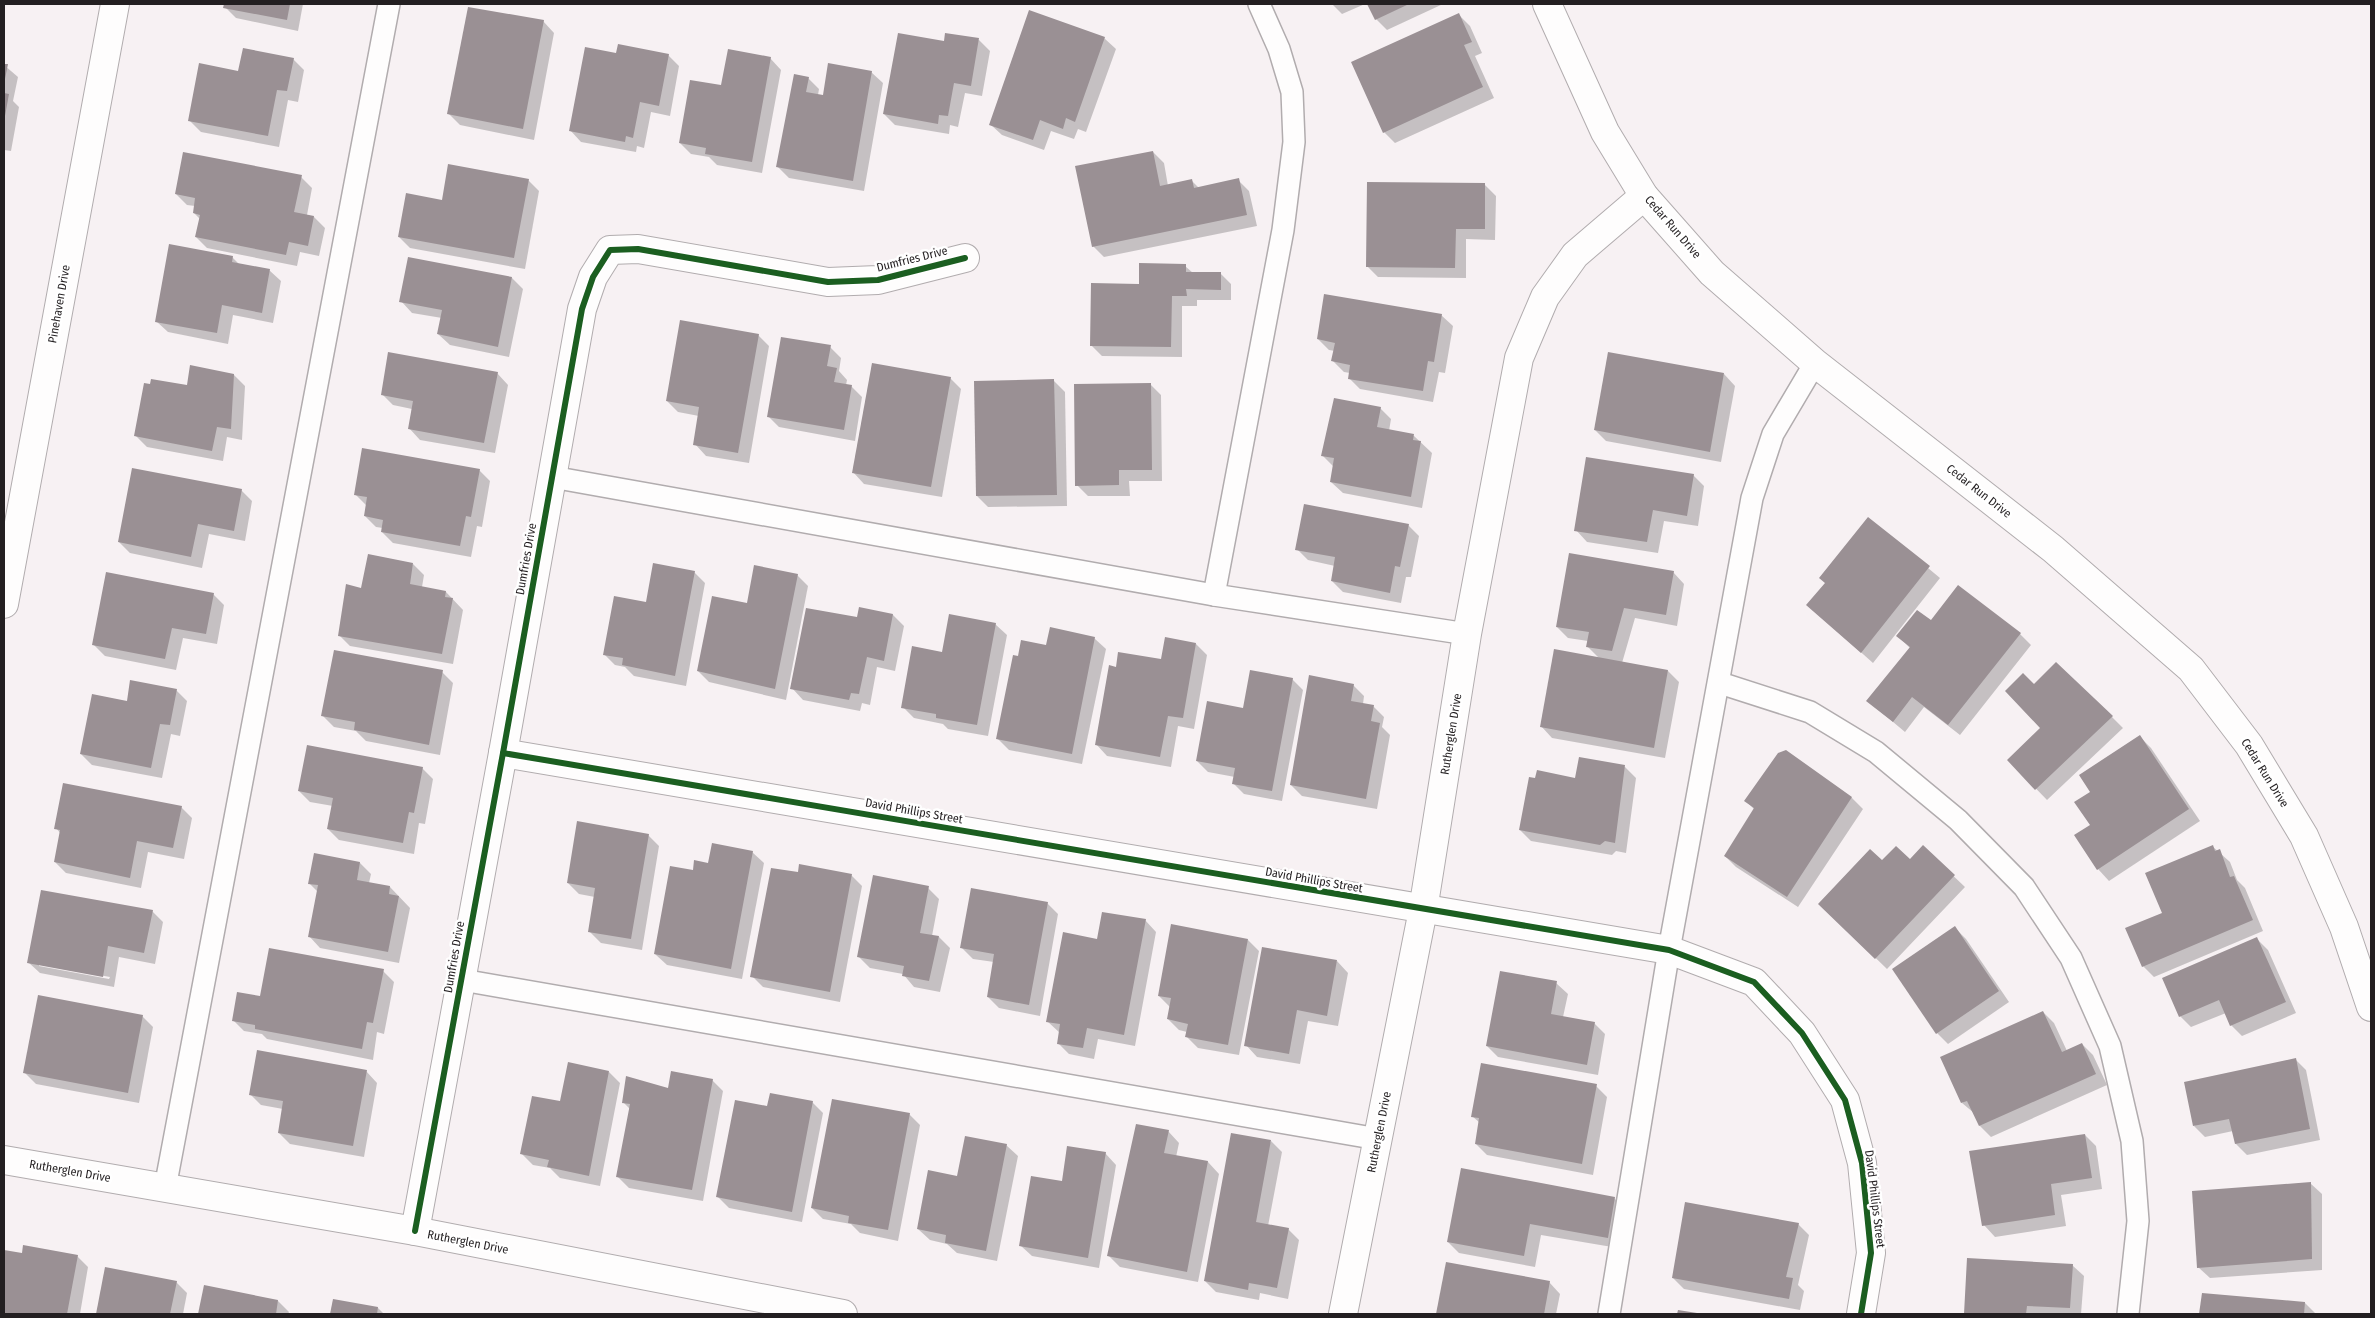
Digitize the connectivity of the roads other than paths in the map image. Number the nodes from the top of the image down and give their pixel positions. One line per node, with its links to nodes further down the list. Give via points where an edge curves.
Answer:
1 (115, 4): 10 (street, Pinehaven Drive)
2 (389, 4): 20 (lane)
3 (1259, 4): 9 (lane, via 1279,49 1292,92 1294,142 1283,230)
4 (1547, 4): 5 (street, Cedar Run Drive, via 1606,132)
5 (1644, 196): 7 (street, Cedar Run Drive, via 1712,273); 11 (street, Rutherglen Drive, via 1575,255 1545,297 1519,358)
6 (965, 258): 8 (street, Dumfries Drive, via 878,280 828,282 638,249 610,250 593,277 582,309)
7 (1816, 363): 12 (lane, via 1773,434 1752,498); 17 (street, Cedar Run Drive, via 2053,550 2191,669 2249,745 2304,836 2344,927)
8 (552, 477): 9 (lane); 13 (street, Dumfries Drive)
9 (1214, 595): 11 (lane)
10 (4, 604)
11 (1467, 634): 14 (street, Rutherglen Drive)
12 (1720, 682): 15 (lane); 26 (lane, via 1810,712 1876,752 1958,820 2024,887 2071,958 2110,1046 2132,1142 2138,1221)
13 (503, 753): 14 (street, David Phillips Street); 16 (street, Dumfries Drive)
14 (1423, 910): 15 (street, David Phillips Street); 18 (street, Rutherglen Drive)
15 (1669, 950): 24 (lane); 25 (street, David Phillips Street, via 1754,982 1802,1033 1845,1100 1862,1163 1871,1253)
16 (462, 980): 18 (lane); 21 (street, Dumfries Drive)
17 (2371, 1007)
18 (1378, 1139): 23 (street, Rutherglen Drive)
19 (4, 1160): 20 (street, Rutherglen Drive)
20 (165, 1188): 21 (street, Rutherglen Drive)
21 (415, 1232): 22 (street, Rutherglen Drive)
22 (843, 1314)
23 (1343, 1314)
24 (1609, 1314)
25 (1861, 1314)
26 (2128, 1314)

